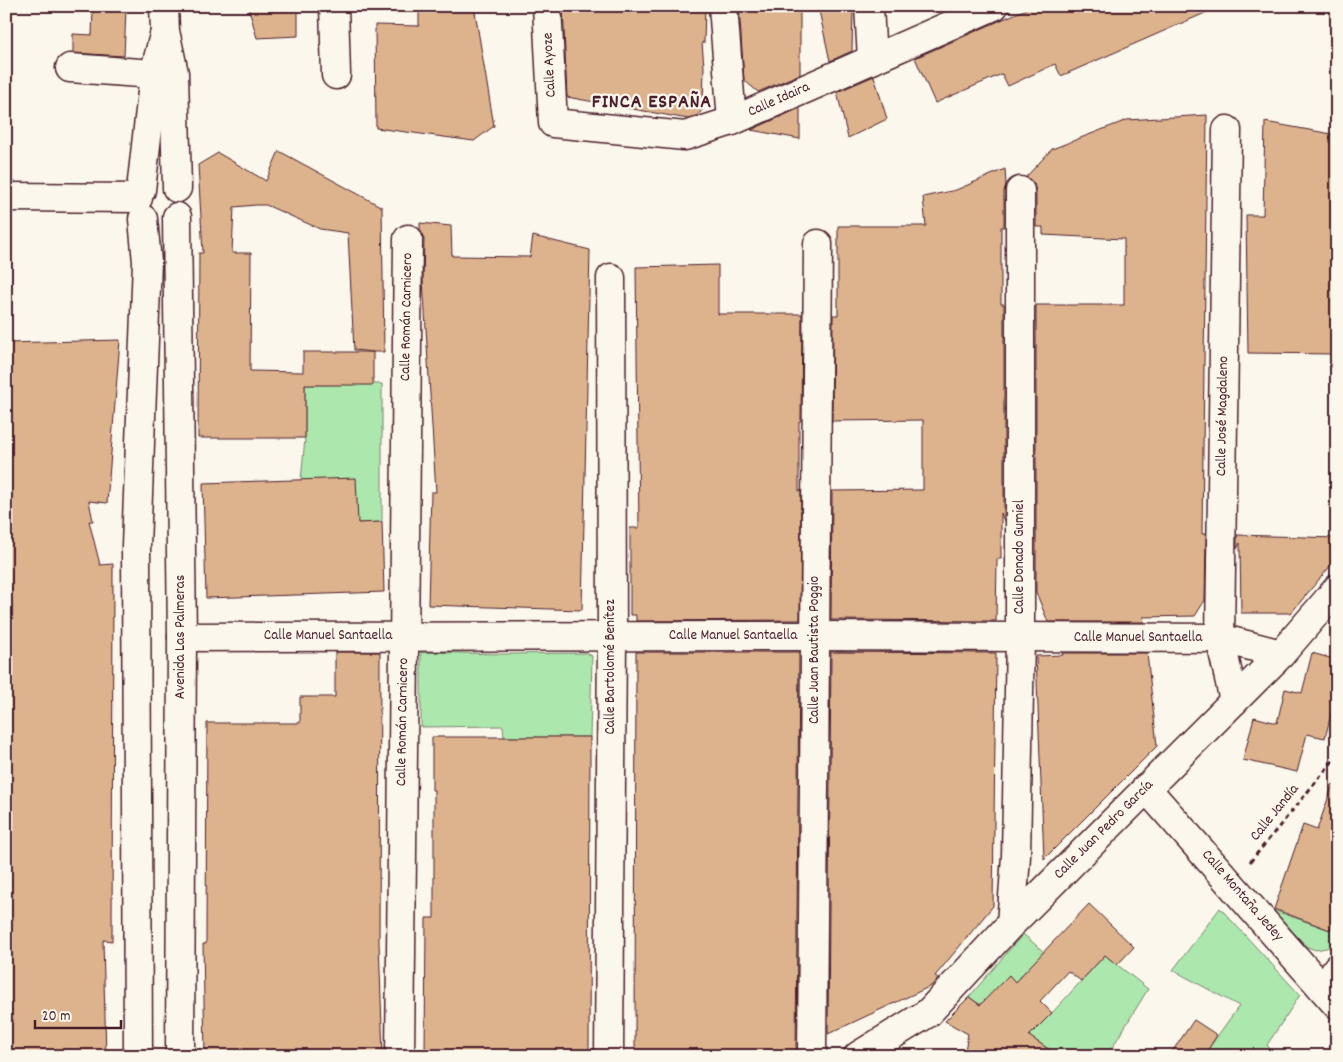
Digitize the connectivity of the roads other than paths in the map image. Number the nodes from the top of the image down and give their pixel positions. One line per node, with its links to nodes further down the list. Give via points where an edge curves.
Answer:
1 (334, 6): 10 (street)
2 (547, 6): 12 (street, Calle Ayoze)
3 (723, 6): 11 (street)
4 (869, 6): 7 (street)
5 (994, 6): 7 (street, Calle Idaira)
6 (164, 19): 9 (street); 14 (street, via 174,73)
7 (872, 60): 11 (street, Calle Idaira)
8 (70, 68): 9 (street)
9 (154, 74): 17 (street)
10 (336, 75)
11 (732, 121): 12 (street, Calle Idaira, via 685,136)
12 (553, 123)
13 (1227, 130): 28 (street, Calle José Magdaleno)
14 (177, 188): 17 (street, via 170,182 154,181 147,184); 18 (street, via 182,208)
15 (1020, 191): 27 (street, Calle Donado Gumiel)
16 (6, 198): 17 (street)
17 (141, 202): 18 (street, via 154,225 166,224); 34 (street, via 147,262 136,546)
18 (176, 218): 26 (street, Avenida Las Palmeras)
19 (408, 239): 23 (street, Calle Román Carnicero)
20 (818, 244): 25 (street, Calle Juan Bautista Poggio)
21 (611, 278): 24 (street, Calle Bartolomé Benítez)
22 (1337, 589): 29 (street, Calle Juan Pedro García)
23 (404, 636): 24 (street, Calle Manuel Santaella); 26 (street, Calle Manuel Santaella); 36 (street, Calle Román Carnicero)
24 (612, 636): 25 (street, Calle Manuel Santaella); 37 (street, Calle Bartolomé Benítez)
25 (815, 636): 27 (street, Calle Manuel Santaella); 38 (street, Calle Juan Bautista Poggio)
26 (182, 637): 35 (street, Avenida Las Palmeras)
27 (1020, 638): 28 (street, Calle Manuel Santaella); 32 (street, Calle Donado Gumiel, via 1016,856)
28 (1220, 638): 29 (street, Calle Manuel Santaella); 30 (street, Calle José Magdaleno)
29 (1281, 654): 30 (street, Calle Juan Pedro García)
30 (1234, 701): 31 (street, Calle Juan Pedro García)
31 (1146, 788): 32 (street, Calle Juan Pedro García); 33 (street, Calle Montaña Jedey, via 1231,885)
32 (1011, 924): 39 (street, Calle Juan Pedro García, via 928,1013)
33 (1332, 987)
34 (138, 1056)
35 (180, 1056)
36 (400, 1056)
37 (609, 1056)
38 (812, 1056)
39 (858, 1056)

